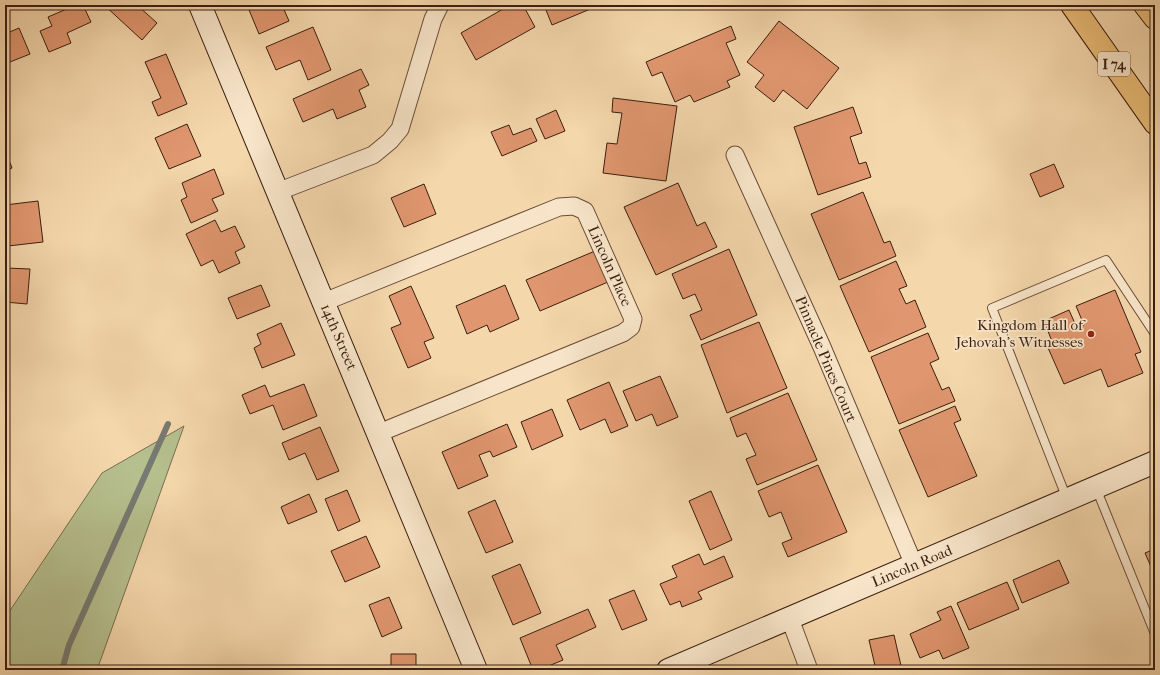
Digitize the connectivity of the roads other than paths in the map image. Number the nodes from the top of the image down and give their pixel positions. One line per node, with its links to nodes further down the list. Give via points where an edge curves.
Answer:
1 (200, 5): 8 (street, 14th Street)
2 (440, 5): 8 (street, via 433,18 400,128 393,137 373,155)
3 (1072, 5): 6 (highway, I 74)
4 (1145, 5): 5 (highway)
5 (1155, 18)
6 (1155, 123)
7 (735, 155): 15 (street, Pinnacle Pines Court, via 822,347)
8 (277, 192): 9 (street, 14th Street)
9 (324, 302): 11 (street, 14th Street); 11 (street, Lincoln Place, via 559,207 574,206 586,211 633,319 631,327 623,333)
10 (1155, 334): 14 (lane, via 1106,260 992,308)
11 (378, 434): 18 (street, 14th Street)
12 (1155, 462): 13 (street, Lincoln Road)
13 (1096, 488): 14 (street, Lincoln Road); 17 (lane)
14 (1067, 500): 15 (street, Lincoln Road)
15 (914, 565): 16 (street, Lincoln Road)
16 (790, 619): 19 (street, Lincoln Road); 20 (street)
17 (1155, 634)
18 (476, 670)
19 (668, 670)
20 (809, 670)

